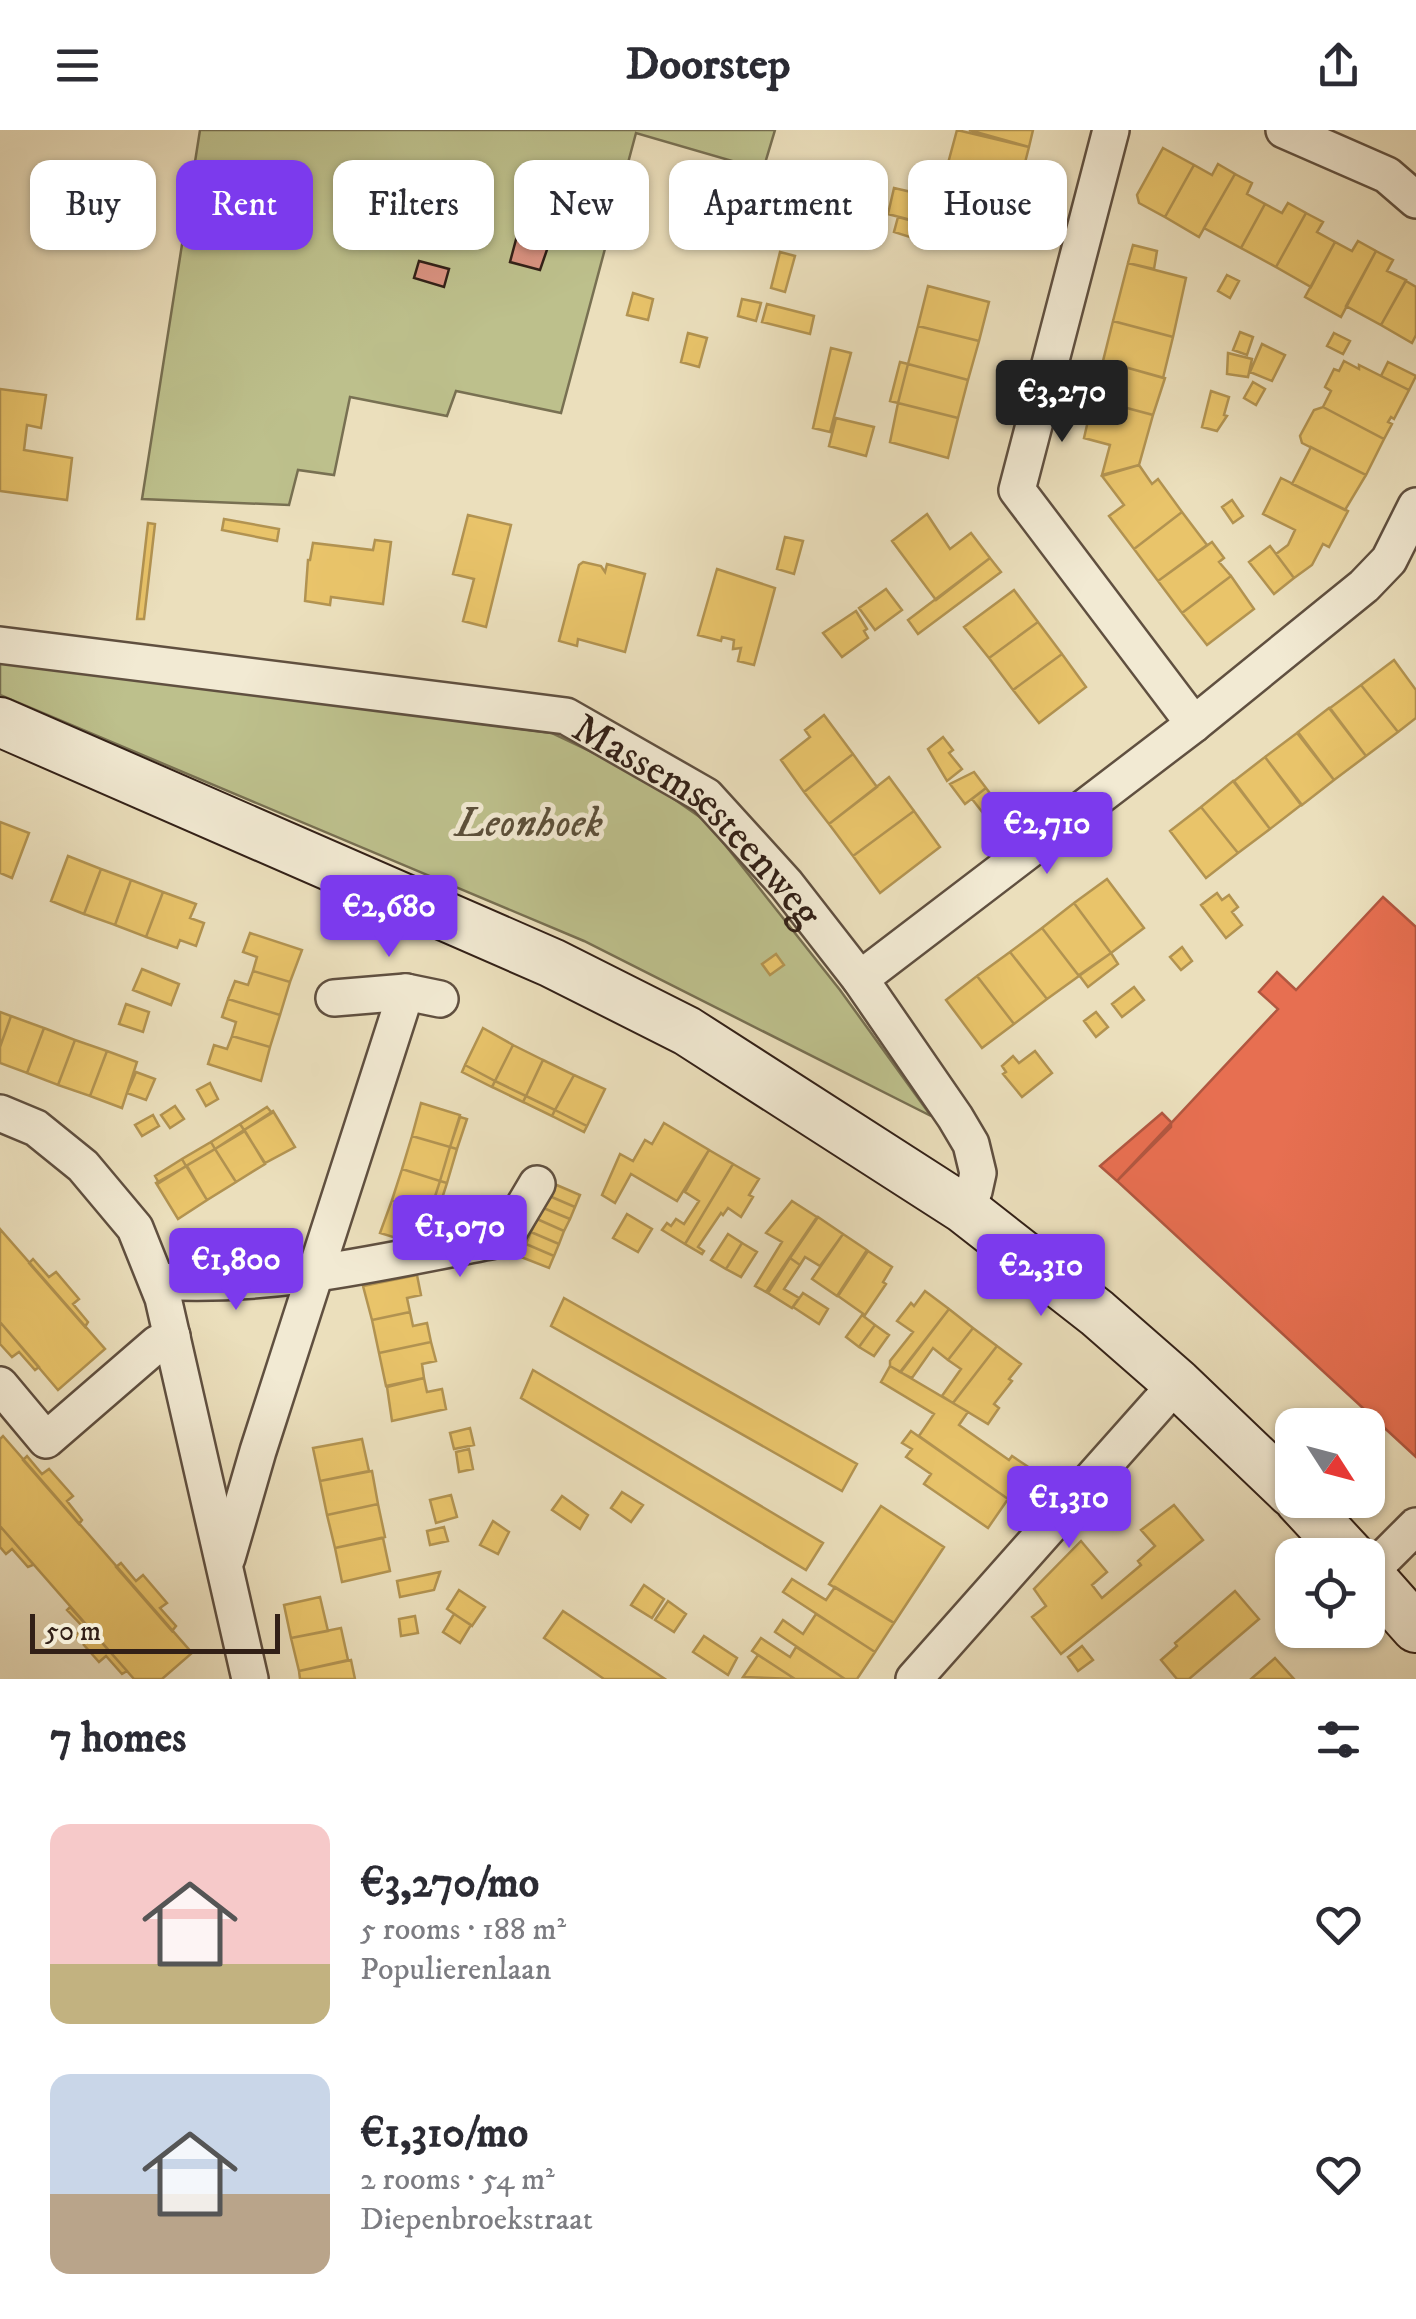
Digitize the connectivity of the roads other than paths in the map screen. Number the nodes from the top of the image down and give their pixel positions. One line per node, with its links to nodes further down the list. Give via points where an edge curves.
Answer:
1 (1110, 130): 7 (street, via 1016,490)
2 (1284, 130): 3 (street, via 1387,175)
3 (1416, 200)
4 (1416, 506): 7 (street, via 1389,560 1364,586)
5 (0, 645): 8 (street, Massemsesteenweg, via 566,716 706,796)
6 (0, 722): 12 (main road, via 599,984 686,1031)
7 (1194, 724): 8 (street)
8 (860, 979): 12 (street, Massemsesteenweg, via 971,1144 978,1173)
9 (334, 998): 13 (street, via 423,996)
10 (0, 1113): 14 (street, via 36,1128 83,1166 136,1228)
11 (538, 1184): 13 (street, via 505,1238)
12 (964, 1209): 16 (main road)
13 (314, 1274): 14 (street); 23 (street)
14 (158, 1281): 15 (street)
15 (172, 1336): 17 (street, via 46,1440); 23 (street)
16 (1177, 1383): 18 (main road); 27 (street)
17 (0, 1385)
18 (1275, 1477)
19 (1316, 1518): 21 (main road)
20 (1416, 1526): 22 (street)
21 (1334, 1538)
22 (1385, 1557)
23 (225, 1567): 26 (street)
24 (1385, 1593): 25 (main road)
25 (1416, 1628)
26 (250, 1679)
27 (914, 1679)

